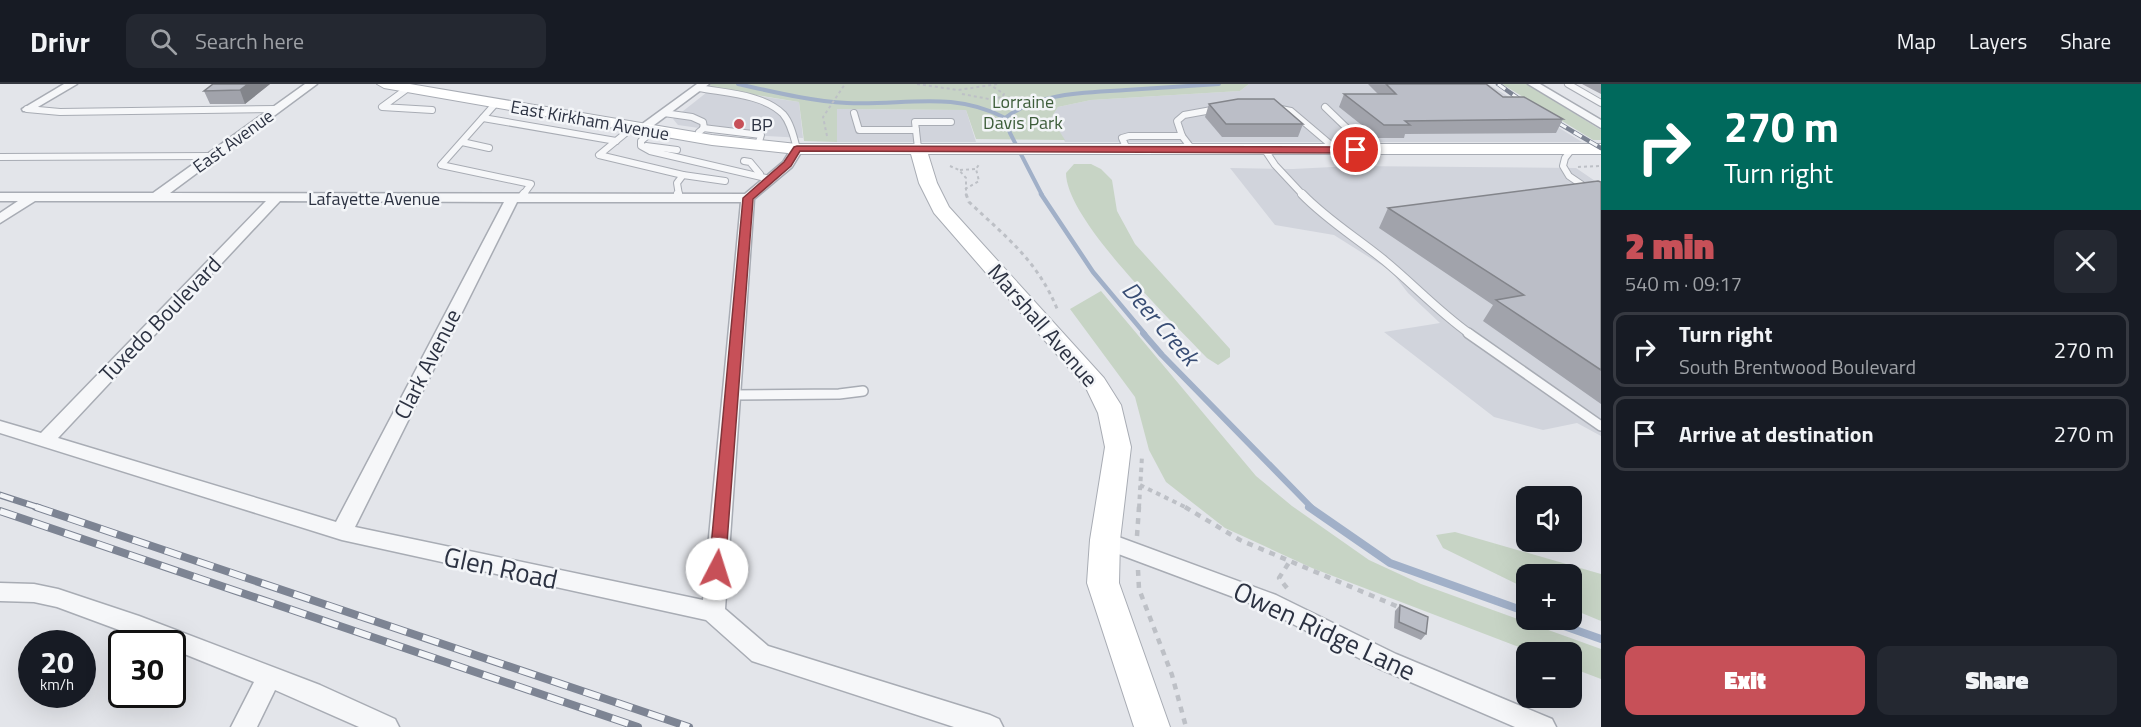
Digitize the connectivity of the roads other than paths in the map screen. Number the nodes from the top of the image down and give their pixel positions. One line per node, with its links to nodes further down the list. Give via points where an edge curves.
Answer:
1 (72, 84): 11 (street)
2 (312, 84): 12 (street, East Avenue)
3 (1533, 84): 19 (street)
4 (1568, 84): 7 (lane)
5 (396, 86): 8 (main road, East Kirkham Avenue); 14 (lane, via 382,107)
6 (701, 86): 15 (street); 29 (lane, via 772,106 786,116)
7 (1601, 103)
8 (496, 104): 17 (lane); 20 (main road, East Kirkham Avenue)
9 (1325, 107): 35 (lane)
10 (1273, 108): 34 (lane, via 1291,111)
11 (27, 109): 12 (lane)
12 (277, 109): 37 (street, East Avenue)
13 (1221, 109): 25 (lane, via 1184,115 1177,121)
14 (432, 110)
15 (664, 113): 20 (street); 21 (lane, via 703,122)
16 (854, 113): 22 (lane, via 859,130)
17 (483, 118): 23 (lane); 24 (lane)
18 (951, 122): 22 (lane, via 915,122)
19 (1601, 125)
20 (642, 129): 21 (main road, East Kirkham Avenue); 23 (lane); 27 (lane)
21 (698, 133): 29 (main road, East Kirkham Avenue, via 758,146)
22 (917, 139): 26 (main road); 36 (main road); 43 (main road, Marshall Avenue)
23 (616, 141): 40 (lane, via 599,155)
24 (462, 142): 28 (lane); 46 (lane, via 441,165 531,184)
25 (1187, 142): 33 (main road); 36 (main road, via 1126,149 993,149)
26 (833, 144): 29 (main road, East Kirkham Avenue); 43 (main road, via 898,162)
27 (641, 146): 32 (lane); 41 (lane, via 658,154)
28 (489, 148)
29 (797, 149): 41 (street, via 788,164)
30 (1572, 149): 31 (main road); 35 (main road); 50 (lane, via 1563,166 1569,176)
31 (1601, 149)
32 (677, 150)
33 (1266, 150): 34 (main road); 56 (lane, via 1330,221 1386,261 1433,306)
34 (1337, 150): 35 (main road)
35 (1375, 150)
36 (978, 155): 52 (main road, via 961,152 940,165 936,184)
37 (212, 156): 38 (lane); 47 (street, East Avenue)
38 (0, 157)
39 (744, 161): 41 (lane)
40 (683, 175): 42 (lane); 48 (lane, via 677,183)
41 (766, 177): 49 (street)
42 (725, 181)
43 (928, 183): 52 (main road, Marshall Avenue)
44 (32, 196): 45 (street, Lafayette Avenue); 47 (street, Lafayette Avenue); 53 (street)
45 (0, 197)
46 (518, 197): 48 (street, Lafayette Avenue); 51 (street, Lafayette Avenue); 59 (street, Clark Avenue)
47 (155, 198): 51 (street, Lafayette Avenue)
48 (679, 198): 49 (street, Lafayette Avenue)
49 (748, 198): 55 (street)
50 (1601, 198)
51 (275, 199): 58 (street, Tuxedo Boulevard)
52 (941, 209): 60 (main road, Marshall Avenue, via 1102,392 1114,420 1118,447)
53 (0, 219)
54 (863, 391): 55 (lane)
55 (732, 395): 62 (street)
56 (1601, 426)
57 (0, 427): 58 (street, Glen Road)
58 (45, 440): 59 (street, Glen Road)
59 (342, 532): 62 (street, Glen Road)
60 (1105, 540): 67 (main road, Marshall Avenue, via 1103,584); 68 (street, Owen Ridge Lane, via 1268,602 1388,660)
61 (0, 592): 63 (street, via 58,598)
62 (713, 612): 66 (street, Glen Road, via 760,654)
63 (269, 677): 64 (street); 65 (street)
64 (244, 727)
65 (387, 727)
66 (990, 727)
67 (1152, 727)
68 (1543, 727)

